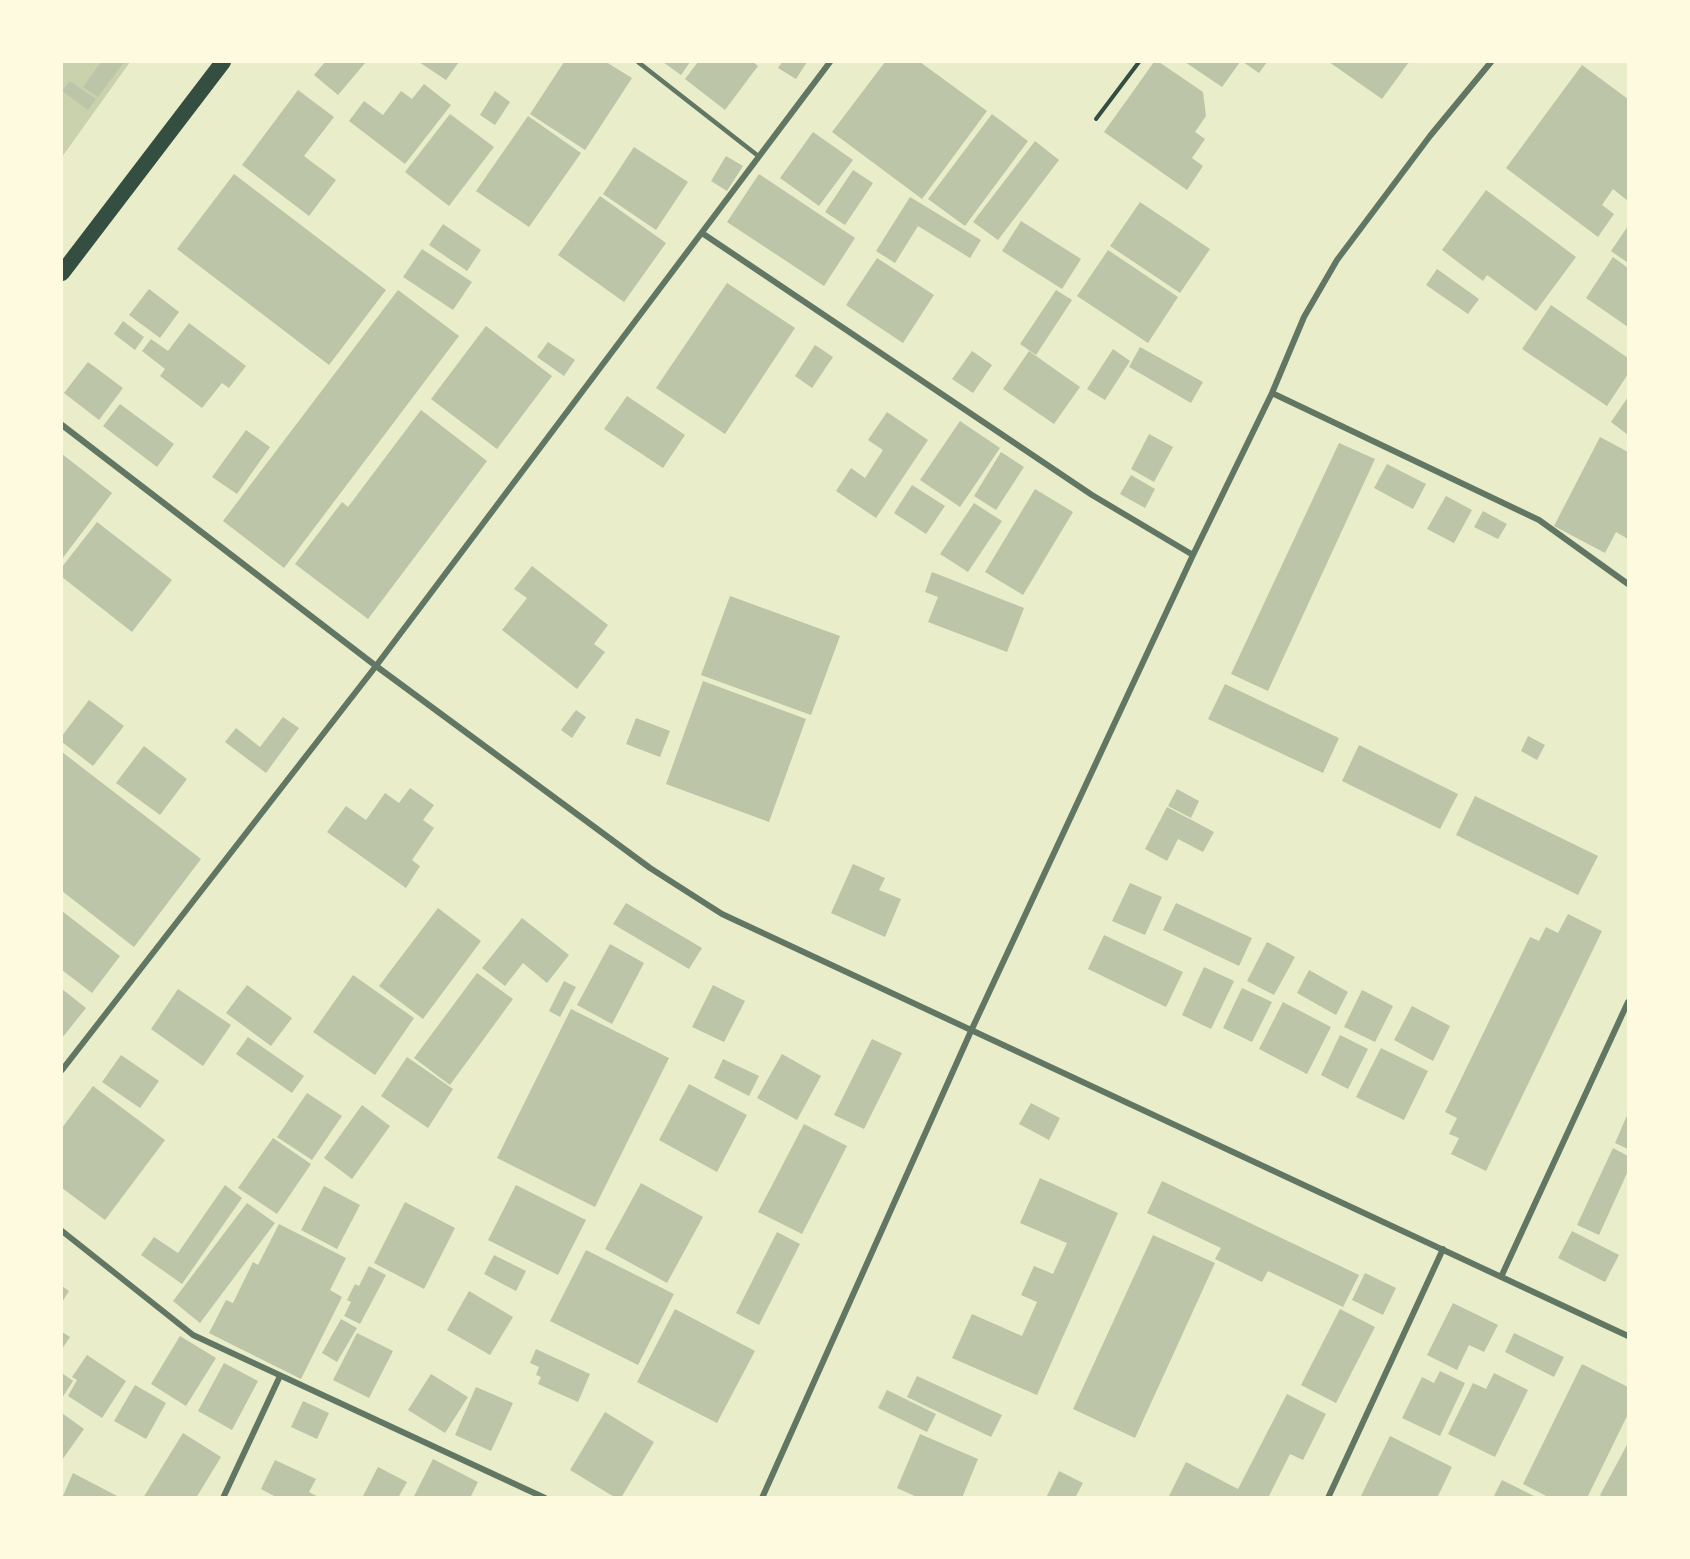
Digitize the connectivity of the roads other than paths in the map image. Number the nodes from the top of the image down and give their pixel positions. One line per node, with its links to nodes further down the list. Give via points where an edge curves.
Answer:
1 (220, 62): 7 (highway)
2 (638, 62): 5 (lane)
3 (830, 62): 5 (street)
4 (1491, 62): 8 (street, via 1337,260 1304,317)
5 (758, 155): 6 (street)
6 (702, 233): 10 (street, via 1092,495); 12 (street)
7 (62, 273)
8 (1272, 393): 10 (street); 11 (street, via 1539,520)
9 (62, 425): 12 (street)
10 (1192, 555): 14 (street)
11 (1629, 584)
12 (376, 666): 14 (street, via 650,868 723,914); 15 (street)
13 (1629, 1002): 18 (street)
14 (971, 1031): 17 (street); 23 (street)
15 (62, 1070)
16 (62, 1231): 20 (street, via 193,1335)
17 (1443, 1249): 18 (street); 24 (street)
18 (1501, 1277): 19 (street)
19 (1629, 1336)
20 (280, 1376): 21 (street); 22 (street)
21 (222, 1497)
22 (545, 1497)
23 (762, 1497)
24 (1328, 1497)

